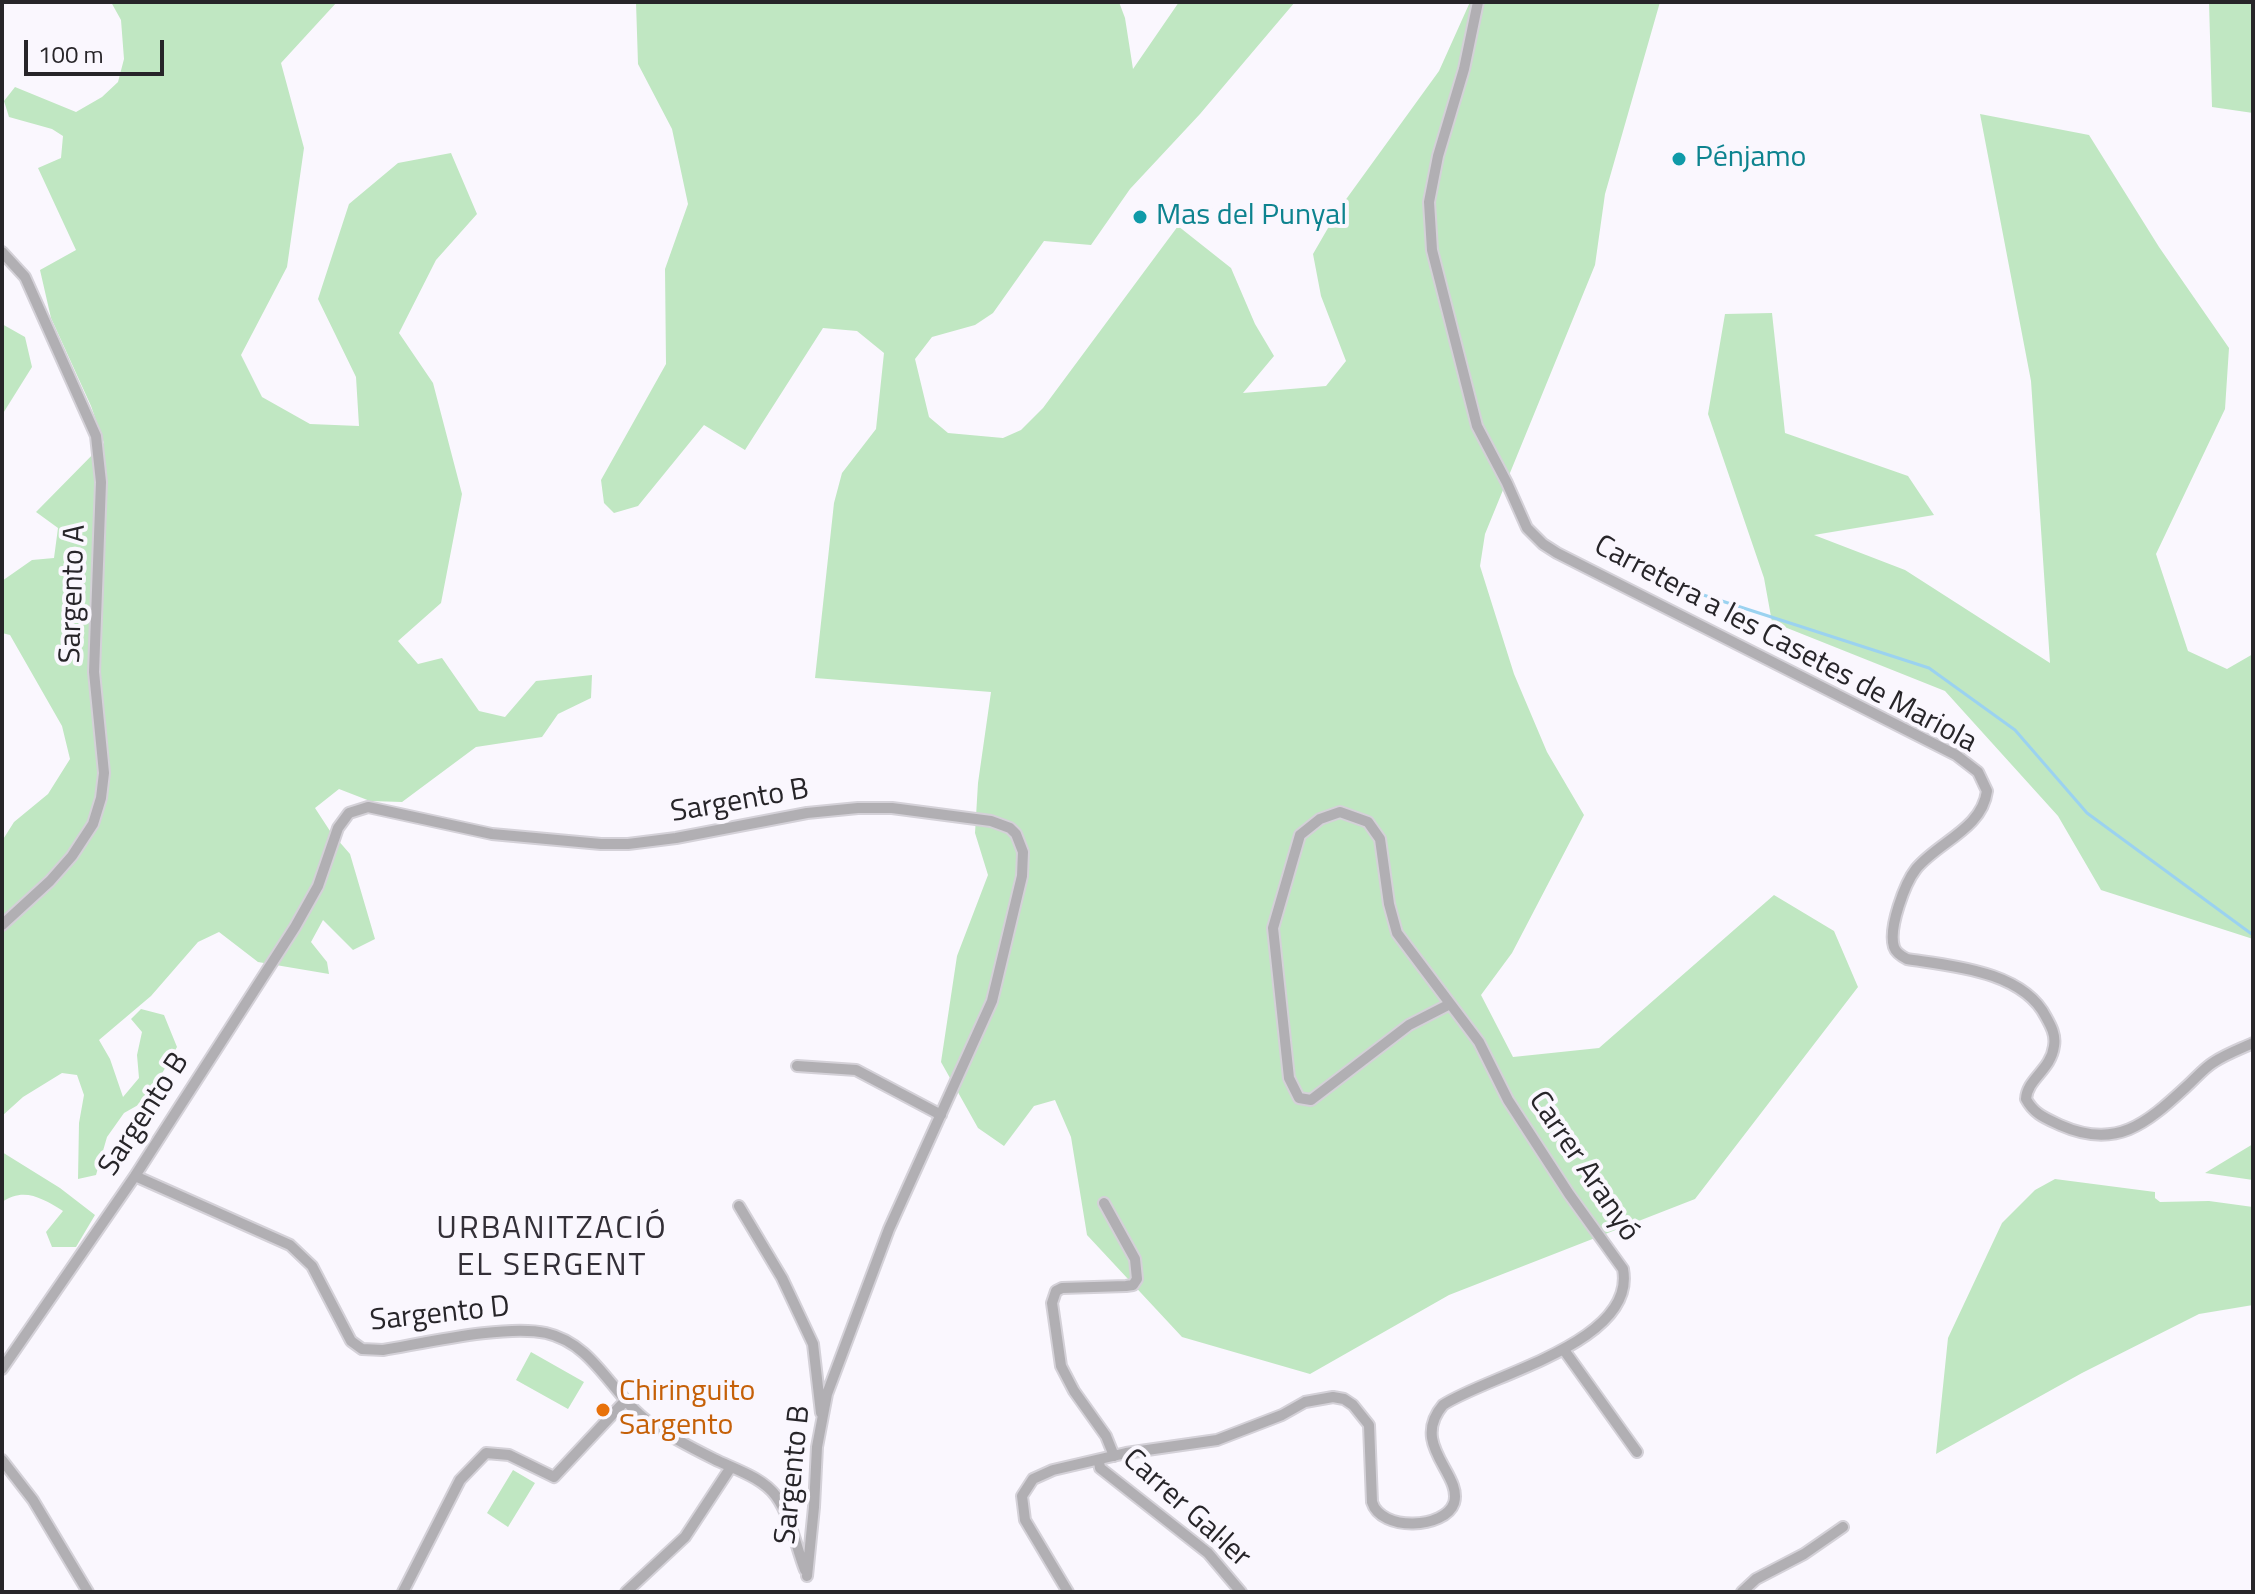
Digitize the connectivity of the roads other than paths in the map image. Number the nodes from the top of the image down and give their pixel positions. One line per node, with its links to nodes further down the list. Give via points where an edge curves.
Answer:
1 (1478, 2): 5 (street, Carretera a les Casetes de Mariola, via 1429,202 1432,250 1477,426 1527,528 1557,553 1956,755 1978,772 1987,791 1982,810 1910,878 1897,913 1894,948 1907,959 2000,979 2043,1010 2054,1050 2030,1085 2026,1099 2031,1109 2080,1133 2128,1131 2152,1119 2212,1063)
2 (2, 252): 3 (street, Sargento A, via 30,286 96,436 101,482 94,672 104,773 99,810 72,856)
3 (2, 925)
4 (1450, 1004): 4 (street, Carrer Aranyó, via 1409,1025 1311,1100 1299,1098 1289,1078 1273,928 1300,835 1320,819 1340,812 1368,822 1380,839 1397,933); 11 (street, Carrer Aranyó, via 1479,1042 1508,1100 1569,1194 1623,1269 1621,1294 1611,1311)
5 (2253, 1043)
6 (797, 1066): 7 (street, via 856,1070)
7 (941, 1115): 8 (street, Sargento B, via 988,1013 1019,893 1023,852 1010,828 923,811 858,808 676,838 601,844 492,834 368,807 349,813 338,828 311,901); 14 (street, Sargento B, via 889,1229)
8 (135, 1176): 12 (street, Sargento B); 13 (street, Sargento D, via 298,1251 322,1282 351,1341 362,1349 543,1332 581,1349)
9 (1104, 1203): 16 (street, via 1135,1259 1137,1279 1126,1286 1062,1288 1052,1303 1064,1374)
10 (739, 1206): 14 (street, via 813,1344)
11 (1564, 1350): 15 (street); 16 (street, Carrer Aranyó, via 1452,1399 1436,1413 1432,1439 1455,1500 1426,1523 1397,1523 1375,1512 1369,1425 1344,1399 1318,1398 1217,1440)
12 (2, 1369)
13 (625, 1401): 19 (street, Sargento D, via 667,1435); 23 (street, via 554,1477 509,1455 486,1453 460,1480)
14 (822, 1419): 21 (street, Sargento B)
15 (1637, 1452)
16 (1114, 1456): 18 (street, Carrer Aranyó)
17 (2, 1460): 22 (street, via 33,1500)
18 (1094, 1462): 25 (street, Carrer Aranyó, via 1033,1479 1022,1496 1025,1520); 26 (street, Carrer Gal·ler, via 1208,1553)
19 (731, 1467): 21 (street, Sargento D, via 776,1497); 24 (street, via 685,1537)
20 (1843, 1527): 27 (street)
21 (807, 1576)
22 (88, 1592)
23 (403, 1592)
24 (626, 1592)
25 (1068, 1592)
26 (1241, 1592)
27 (1742, 1592)

